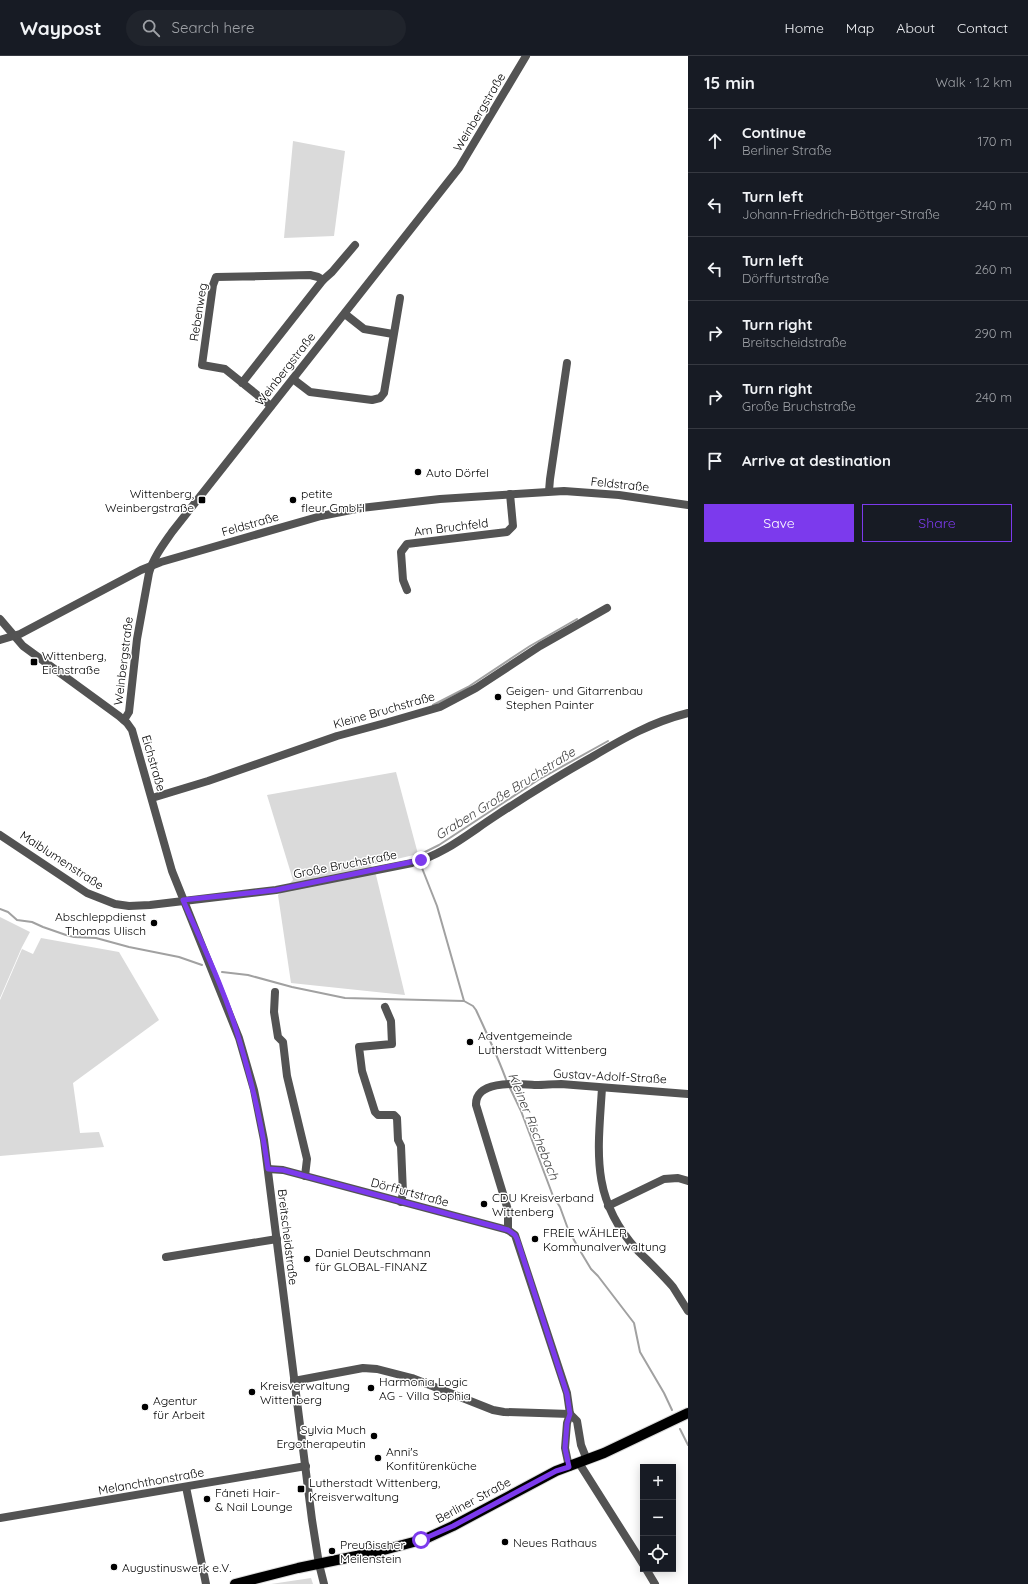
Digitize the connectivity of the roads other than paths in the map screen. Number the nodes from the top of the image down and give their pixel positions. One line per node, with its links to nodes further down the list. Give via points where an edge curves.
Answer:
1 (526, 56): 5 (street, Weinbergstraße, via 459,168)
2 (354, 245): 3 (street)
3 (323, 280): 9 (street); 9 (street, Rebenweg, via 310,275 216,277 202,365 225,369)
4 (400, 298): 6 (street)
5 (345, 314): 6 (street, via 364,329); 8 (street, Weinbergstraße)
6 (394, 334): 8 (street, via 384,393 380,398 372,400 310,392)
7 (567, 363): 11 (street)
8 (293, 379): 10 (street, Weinbergstraße)
9 (242, 383): 10 (street, Rebenweg)
10 (271, 406): 14 (street, Weinbergstraße, via 172,532)
11 (549, 492): 12 (street, Feldstraße); 13 (street, Feldstraße, via 619,495)
12 (510, 494): 14 (street, Feldstraße, via 440,499 346,511); 15 (street, Am Bruchfeld, via 513,526 507,532 407,544 401,552)
13 (688, 505)
14 (150, 566): 18 (street, Feldstraße); 21 (street, Weinbergstraße, via 137,639 129,712)
15 (407, 590)
16 (607, 608): 22 (street, Kleine Bruchstraße, via 540,646 476,688 440,707 352,731)
17 (0, 619): 18 (street, Eichstraße)
18 (14, 636): 19 (street, Feldstraße); 21 (street, Eichstraße)
19 (0, 640)
20 (688, 712): 24 (street, Große Bruchstraße, via 629,735 553,779 448,847 419,861 276,890)
21 (124, 720): 22 (street, Eichstraße, via 132,730)
22 (152, 798): 24 (street, Eichstraße, via 172,871)
23 (0, 835): 24 (street, Maiblumenstraße, via 87,893 106,901 138,906)
24 (183, 900): 29 (street, Breitscheidstraße, via 239,1038 259,1113)
25 (275, 992): 30 (street, via 274,1012 278,1037 283,1042 287,1076 306,1154)
26 (385, 1007): 32 (street, via 391,1021 392,1044 359,1047 362,1070 375,1112 378,1115 394,1115 397,1118 398,1140 401,1146)
27 (602, 1088): 28 (street, Gustav-Adolf-Straße); 33 (street, via 598,1158); 34 (street, Gustav-Adolf-Straße, via 569,1084 510,1084 484,1090 476,1096 476,1104 508,1210)
28 (688, 1094)
29 (268, 1169): 30 (street, Dörffurtstraße); 35 (street, Breitscheidstraße)
30 (306, 1176): 32 (street, Dörffurtstraße)
31 (688, 1181): 33 (street, via 678,1178 664,1180)
32 (401, 1202): 34 (street, Dörffurtstraße)
33 (608, 1206): 37 (street, via 625,1235 673,1287)
34 (508, 1230): 40 (street, via 517,1239 567,1394)
35 (277, 1239): 36 (street); 38 (street, Breitscheidstraße)
36 (166, 1257)
37 (688, 1311)
38 (294, 1381): 40 (street, via 363,1368 377,1369 412,1378 493,1410); 42 (street, Breitscheidstraße)
39 (688, 1413): 41 (main road, Berliner Straße)
40 (570, 1414): 41 (street, via 577,1421); 43 (street, via 565,1448)
41 (583, 1462): 43 (main road, Berliner Straße); 46 (street)
42 (306, 1466): 44 (street, Melanchthonstraße); 47 (street, Breitscheidstraße)
43 (569, 1467): 47 (main road, Berliner Straße, via 556,1471 453,1526 425,1538 394,1548)
44 (186, 1487): 45 (street, Melanchthonstraße); 49 (street)
45 (0, 1518)
46 (640, 1559)
47 (319, 1564): 50 (main road, Berliner Straße); 51 (street, Breitscheidstraße)
48 (648, 1572): 52 (street)
49 (206, 1584)
50 (235, 1584)
51 (324, 1584)
52 (655, 1584)

